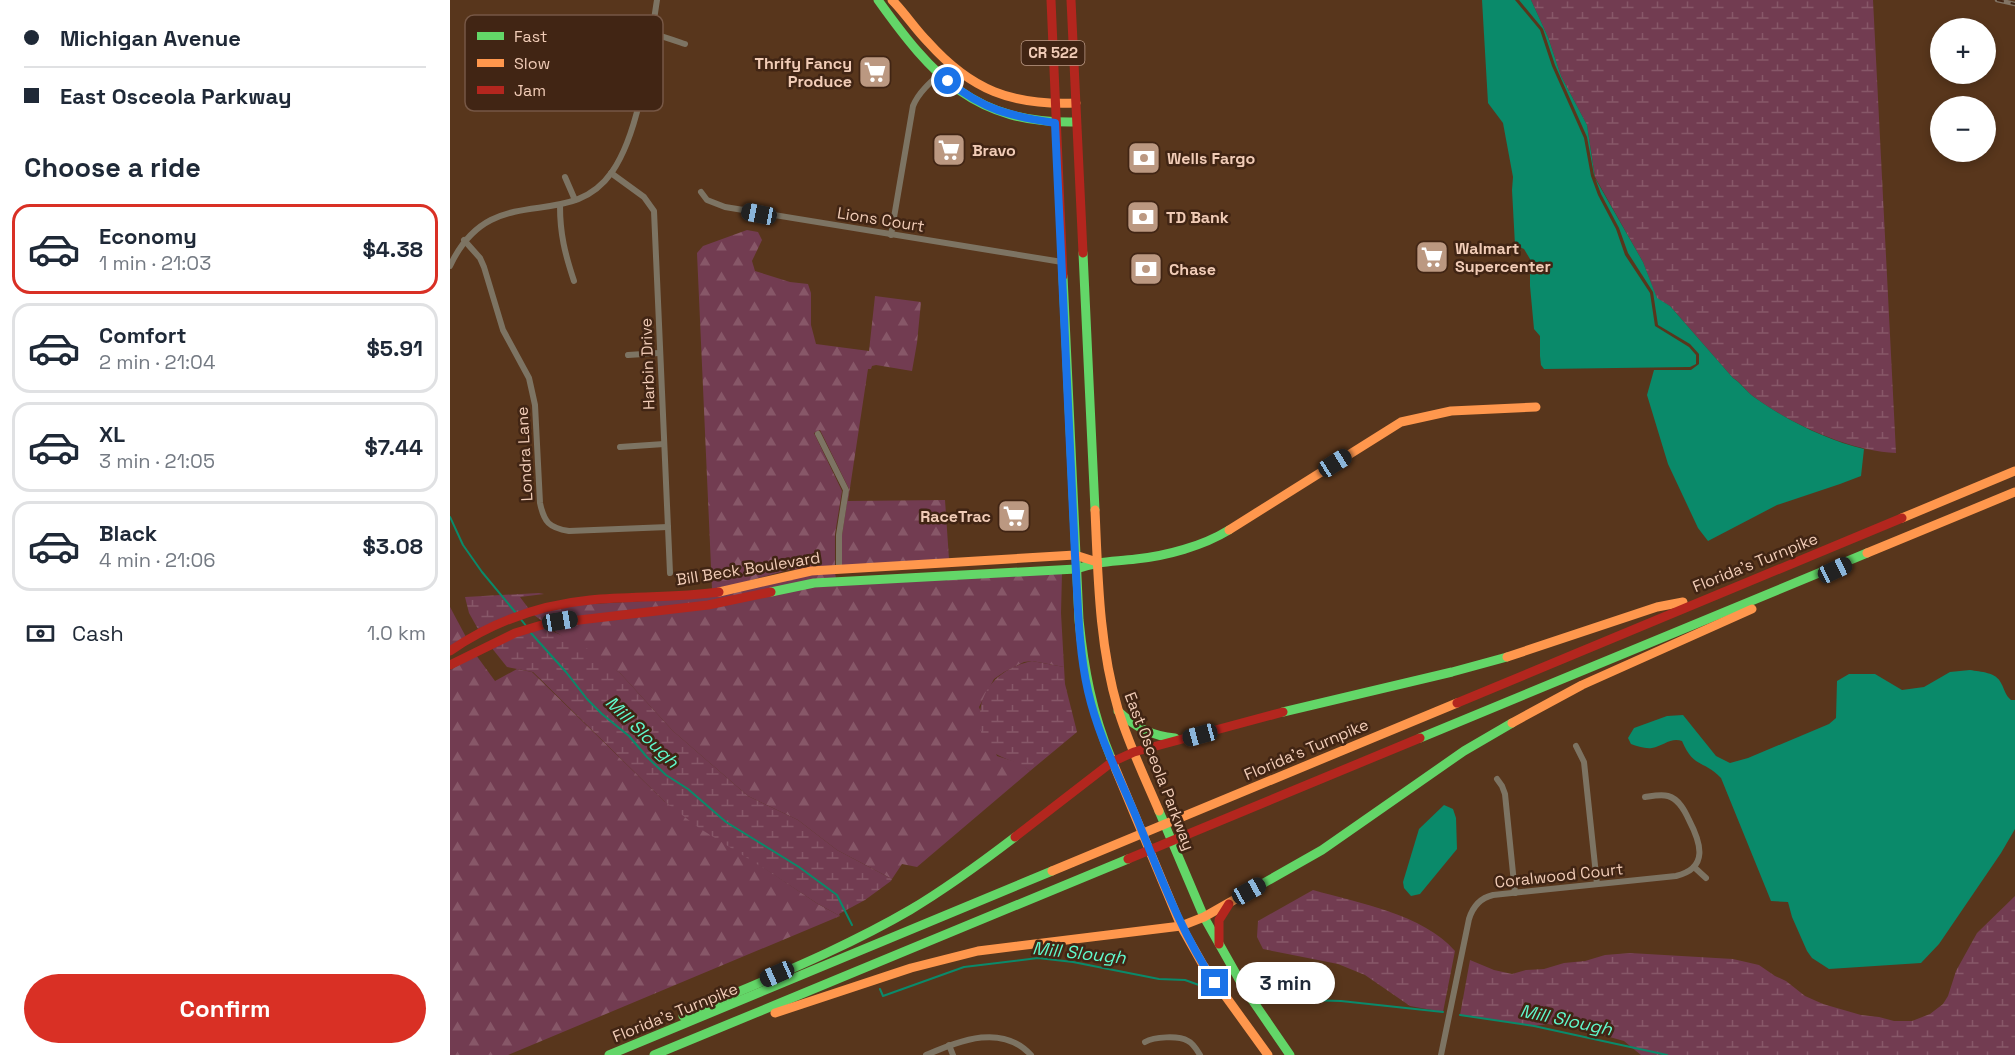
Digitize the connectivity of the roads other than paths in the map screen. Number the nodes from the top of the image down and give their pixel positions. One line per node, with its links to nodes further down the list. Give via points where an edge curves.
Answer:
1 (657, 0): 7 (street)
2 (878, 0): 6 (main road)
3 (1051, 0): 13 (main road, CR 522)
4 (1071, 0): 12 (main road, East Osceola Parkway / CR 522)
5 (894, 1): 6 (street); 10 (main road)
6 (884, 9): 11 (main road)
7 (655, 15)
8 (663, 37): 9 (street)
9 (685, 44)
10 (951, 64): 11 (street); 13 (main road, via 962,75 1002,94)
11 (940, 74): 16 (main road, via 970,99 991,108); 22 (street, via 913,106)
12 (1076, 103): 13 (main road); 15 (main road, East Osceola Parkway / CR 522)
13 (1054, 105): 16 (main road, CR 522)
14 (636, 111): 17 (street)
15 (1076, 122): 16 (main road); 38 (main road, East Osceola Parkway / CR 522)
16 (1055, 123): 24 (main road, CR 522)
17 (611, 173): 20 (street); 27 (street, Harbin Drive, via 644,197 654,211)
18 (565, 177): 20 (street)
19 (701, 192): 22 (street, Lions Court, via 707,200 725,207)
20 (575, 200): 21 (street)
21 (560, 206): 23 (street, via 494,217); 26 (street, via 561,238)
22 (891, 234): 24 (street, Lions Court)
23 (464, 240): 25 (street); 35 (street, Londra Lane, via 480,258 503,330 533,390 543,516 550,525 569,531)
24 (1062, 262): 37 (main road, CR 522)
25 (450, 266)
26 (574, 281)
27 (659, 353): 28 (street); 31 (street, Harbin Drive)
28 (628, 355)
29 (1536, 407): 38 (main road, Bill Beck Boulevard, via 1441,412 1410,419 1212,539 1160,555)
30 (818, 434): 39 (street, via 846,490 839,534)
31 (664, 444): 32 (street); 35 (street, Harbin Drive)
32 (620, 447)
33 (2015, 471): 43 (main road, Florida's Turnpike)
34 (2015, 492): 36 (main road, Florida's Turnpike)
35 (668, 527): 41 (street, Harbin Drive)
36 (1897, 541): 57 (main road, via 1537,708 1464,751 1322,850); 61 (main road, Florida's Turnpike)
37 (1075, 555): 38 (main road, Bill Beck Boulevard); 39 (main road, Bill Beck Boulevard); 40 (main road, CR 522)
38 (1096, 562): 40 (main road, Bill Beck Boulevard); 46 (main road, East Osceola Parkway / CR 522, via 1108,670)
39 (839, 569): 42 (main road); 44 (main road, Bill Beck Boulevard, via 789,573 716,592 573,602 489,627)
40 (1076, 569): 42 (main road, Bill Beck Boulevard); 50 (main road, CR 522, via 1084,669 1095,716)
41 (670, 573)
42 (840, 581): 45 (main road, Bill Beck Boulevard, via 708,605 545,624 500,639)
43 (1708, 598): 47 (main road, via 1657,607 1504,658); 65 (main road, Florida's Turnpike)
44 (450, 651)
45 (450, 665)
46 (1118, 711): 47 (main road, via 1146,733); 49 (main road, East Osceola Parkway / CR 522)
47 (1185, 739): 49 (main road)
48 (1576, 746): 55 (street, via 1584,762)
49 (1134, 752): 50 (main road); 58 (main road, East Osceola Parkway / CR 522)
50 (1112, 762): 59 (main road, CR 522); 64 (main road, via 982,863 911,909 839,946)
51 (1497, 779): 56 (street, via 1505,794)
52 (1645, 797): 53 (street, via 1668,796 1678,802 1700,846)
53 (1694, 867): 54 (street); 55 (street, Coralwood Court, via 1676,876)
54 (1706, 878)
55 (1597, 884): 56 (street, Coralwood Court)
56 (1515, 893): 73 (street, Coralwood Court, via 1485,897 1471,913)
57 (1231, 901): 58 (main road); 60 (main road, via 1219,920)
58 (1204, 916): 59 (main road); 60 (main road, East Osceola Parkway / CR 522)
59 (1181, 926): 61 (main road, via 978,951); 71 (main road, CR 522, via 1203,965)
60 (1219, 944): 72 (main road, East Osceola Parkway / CR 522)
61 (714, 1031): 66 (main road, Florida's Turnpike)
62 (1145, 1042): 70 (street, via 1159,1037 1184,1039)
63 (949, 1045): 67 (street); 68 (street); 69 (street, via 991,1036 1013,1042)
64 (598, 1055)
65 (609, 1055)
66 (654, 1055)
67 (926, 1055)
68 (952, 1055)
69 (1031, 1055)
70 (1200, 1055)
71 (1268, 1055)
72 (1290, 1055)
73 (1441, 1055)

